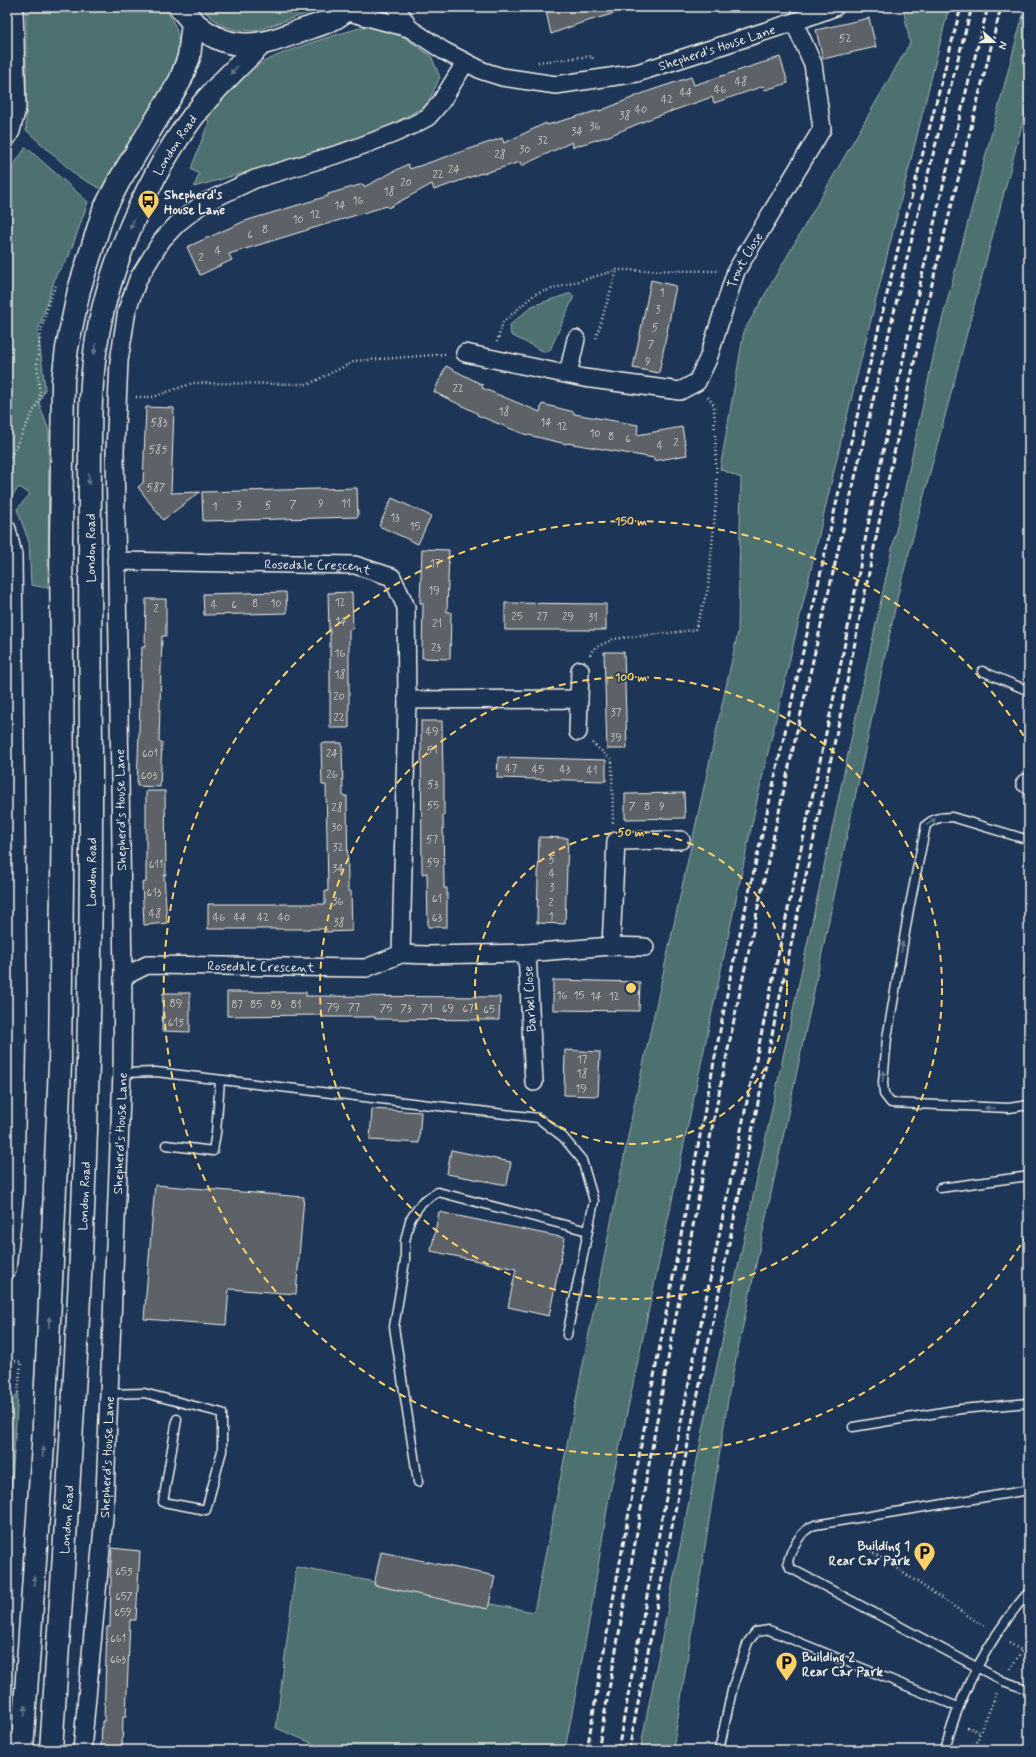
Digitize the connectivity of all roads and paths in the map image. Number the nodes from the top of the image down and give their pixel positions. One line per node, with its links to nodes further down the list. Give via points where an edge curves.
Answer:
1 (14, 7): 12 (street, via 17,108)
2 (396, 7): 7 (street, Shepherd's House Lane)
3 (835, 7): 6 (street, Shepherd's House Lane)
4 (347, 9): 7 (street, Shepherd's House Lane); 8 (main road, via 333,20 319,26)
5 (186, 15): 8 (main road, via 213,37 223,41 236,44); 65 (main road, one-way to 5, via 43,1445 60,1064 63,381 79,290 102,218 119,181 180,81 189,57)
6 (794, 22): 11 (street, Shepherd's House Lane, via 637,73); 14 (street, Trout Close, via 812,64 822,129)
7 (409, 28): 10 (street, Shepherd's House Lane)
8 (262, 43): 66 (main road, London Road, one-way to 66, via 203,104 153,180 128,235 109,286 94,359 90,399 90,956 83,1212 72,1438)
9 (535, 62): 11 (path, via 592,56)
10 (465, 63): 11 (street, Shepherd's House Lane, via 502,77 556,85); 21 (street, Shepherd's House Lane, via 441,102 428,117 342,153 255,179 202,204 178,223 162,240 138,278 127,310 119,361)
11 (597, 79)
12 (7, 138)
13 (617, 270): 14 (path); 16 (path); 18 (path, via 535,294 503,322)
14 (736, 271): 20 (street, Trout Close, via 708,359)
15 (576, 339): 19 (street)
16 (595, 342)
17 (465, 353): 18 (street); 21 (path, via 355,361 309,384 193,383 153,397)
18 (491, 357): 19 (street)
19 (568, 374): 20 (street, via 680,391)
20 (697, 382): 24 (path, via 714,405 716,492 708,589 695,630 613,639 593,649)
21 (117, 396): 23 (street, Shepherd's House Lane)
22 (7, 529): 33 (street, via 13,555)
23 (116, 561): 27 (street, Rosedale Crescent, via 355,565 392,577 406,606); 38 (street, Shepherd's House Lane)
24 (580, 670): 28 (street)
25 (982, 671): 26 (lane)
26 (1029, 691)
27 (407, 700): 28 (street); 37 (street, Rosedale Crescent)
28 (579, 700): 29 (street)
29 (578, 732): 32 (path, via 612,760 612,817)
30 (681, 840): 32 (street)
31 (1029, 840): 42 (lane, one-way to 31, via 1009,1108 891,1104 884,1094 882,1082 909,909 926,825 942,817 952,818)
32 (616, 841): 34 (street)
33 (12, 875): 46 (street, via 18,1010)
34 (611, 946): 35 (street, Barbel Close); 36 (street, Barbel Close)
35 (645, 947)
36 (527, 953): 37 (street, Rosedale Crescent); 41 (street, Barbel Close)
37 (401, 954): 38 (street, Rosedale Crescent, via 366,968 147,965)
38 (123, 978): 39 (street, Shepherd's House Lane)
39 (122, 1073): 40 (lane, via 156,1072); 52 (street, Shepherd's House Lane)
40 (220, 1080): 43 (lane, via 213,1151); 47 (lane, via 538,1118 563,1137 582,1160 594,1201)
41 (534, 1082)
42 (1029, 1105)
43 (166, 1145)
44 (1029, 1176): 45 (lane)
45 (940, 1188)
46 (11, 1195): 48 (street)
47 (588, 1231): 49 (lane); 56 (lane, via 438,1192 422,1202 410,1220 405,1241 405,1261 394,1327)
48 (7, 1270)
49 (567, 1335)
50 (7, 1360): 51 (path, via 21,1362)
51 (18, 1393)
52 (109, 1394): 54 (lane, via 144,1393 222,1413 222,1451 206,1510 163,1502); 67 (street, Shepherd's House Lane, via 104,1517)
53 (1029, 1403): 55 (lane, via 961,1409)
54 (177, 1419)
55 (853, 1427)
56 (418, 1482)
57 (1029, 1490): 62 (lane, via 816,1525 802,1533 788,1557 788,1565 794,1571)
58 (857, 1542): 60 (path)
59 (1029, 1592): 60 (lane)
60 (996, 1634): 61 (path); 62 (lane)
61 (1021, 1650)
62 (977, 1667): 63 (lane, via 1003,1681); 64 (lane)
63 (1029, 1690)
64 (958, 1707): 68 (lane, via 769,1630 762,1630 756,1632 748,1642 733,1686); 69 (lane)
65 (22, 1750)
66 (51, 1750)
67 (82, 1750)
68 (719, 1750)
69 (945, 1750)

